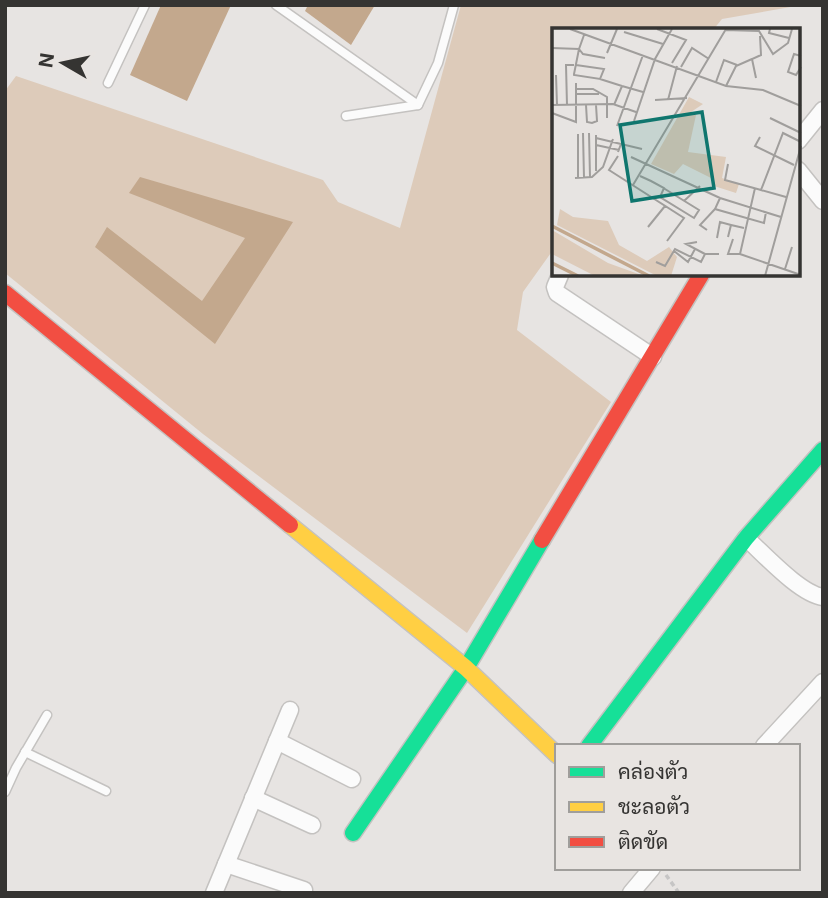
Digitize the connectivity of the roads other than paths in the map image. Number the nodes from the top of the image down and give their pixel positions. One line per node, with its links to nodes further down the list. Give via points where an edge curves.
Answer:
1 (145, 5): 4 (lane)
2 (276, 5): 5 (lane)
3 (454, 5): 5 (lane, via 438,63)
4 (108, 83)
5 (418, 105): 7 (lane)
6 (823, 110): 8 (street)
7 (346, 116)
8 (800, 139)
9 (800, 172): 10 (street)
10 (823, 201)
11 (560, 276): 14 (street, via 557,293)
12 (700, 276): 14 (street)
13 (5, 293): 18 (street)
14 (653, 357): 18 (street)
15 (823, 450): 16 (street)
16 (746, 538): 17 (street, via 797,583); 23 (street)
17 (823, 597)
18 (466, 668): 26 (street); 34 (street)
19 (823, 682): 24 (street)
20 (290, 710): 22 (street)
21 (47, 715): 25 (lane)
22 (277, 741): 29 (street); 32 (street)
23 (591, 744)
24 (766, 744)
25 (25, 752): 28 (lane); 30 (lane)
26 (555, 753)
27 (5, 763): 28 (lane)
28 (16, 768): 31 (lane)
29 (352, 779)
30 (106, 790)
31 (5, 792)
32 (253, 798): 33 (street); 35 (street)
33 (312, 825)
34 (353, 833)
35 (226, 864): 37 (street); 38 (street)
36 (650, 870): 39 (street)
37 (304, 890)
38 (214, 893)
39 (631, 893)

